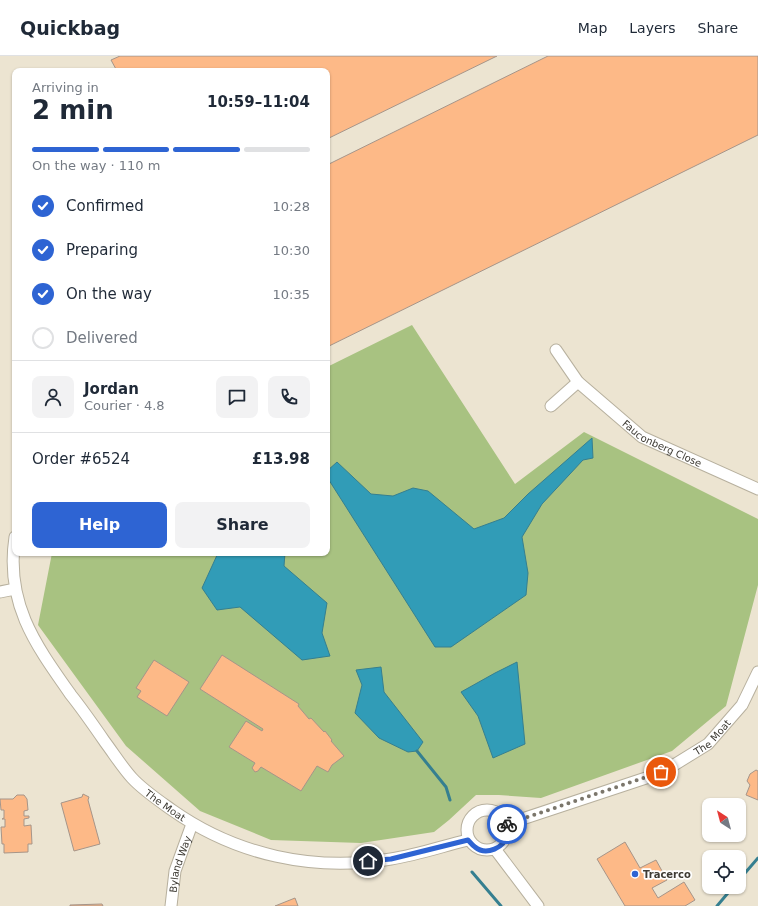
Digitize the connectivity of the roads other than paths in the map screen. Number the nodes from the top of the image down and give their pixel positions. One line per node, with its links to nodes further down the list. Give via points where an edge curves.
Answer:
1 (556, 350): 2 (street, Fauconberg Close)
2 (578, 382): 3 (street); 4 (street, Fauconberg Close, via 642,437)
3 (551, 406)
4 (758, 489)
5 (13, 556): 6 (street, The Moat)
6 (15, 589): 7 (street); 9 (street, The Moat, via 36,644 116,759 159,801)
7 (0, 592)
8 (758, 672): 10 (street, The Moat, via 742,705 708,744 661,772)
9 (192, 824): 11 (street, The Moat, via 246,848 309,862 356,863 391,859); 13 (street, Byland Way, via 175,872)
10 (507, 824): 11 (street, via 501,815 491,810 479,811 470,818 466,828); 12 (street, via 507,834 503,843)
11 (468, 840): 12 (street, via 475,847 485,851)
12 (495, 850): 14 (street)
13 (171, 906)
14 (538, 906)

